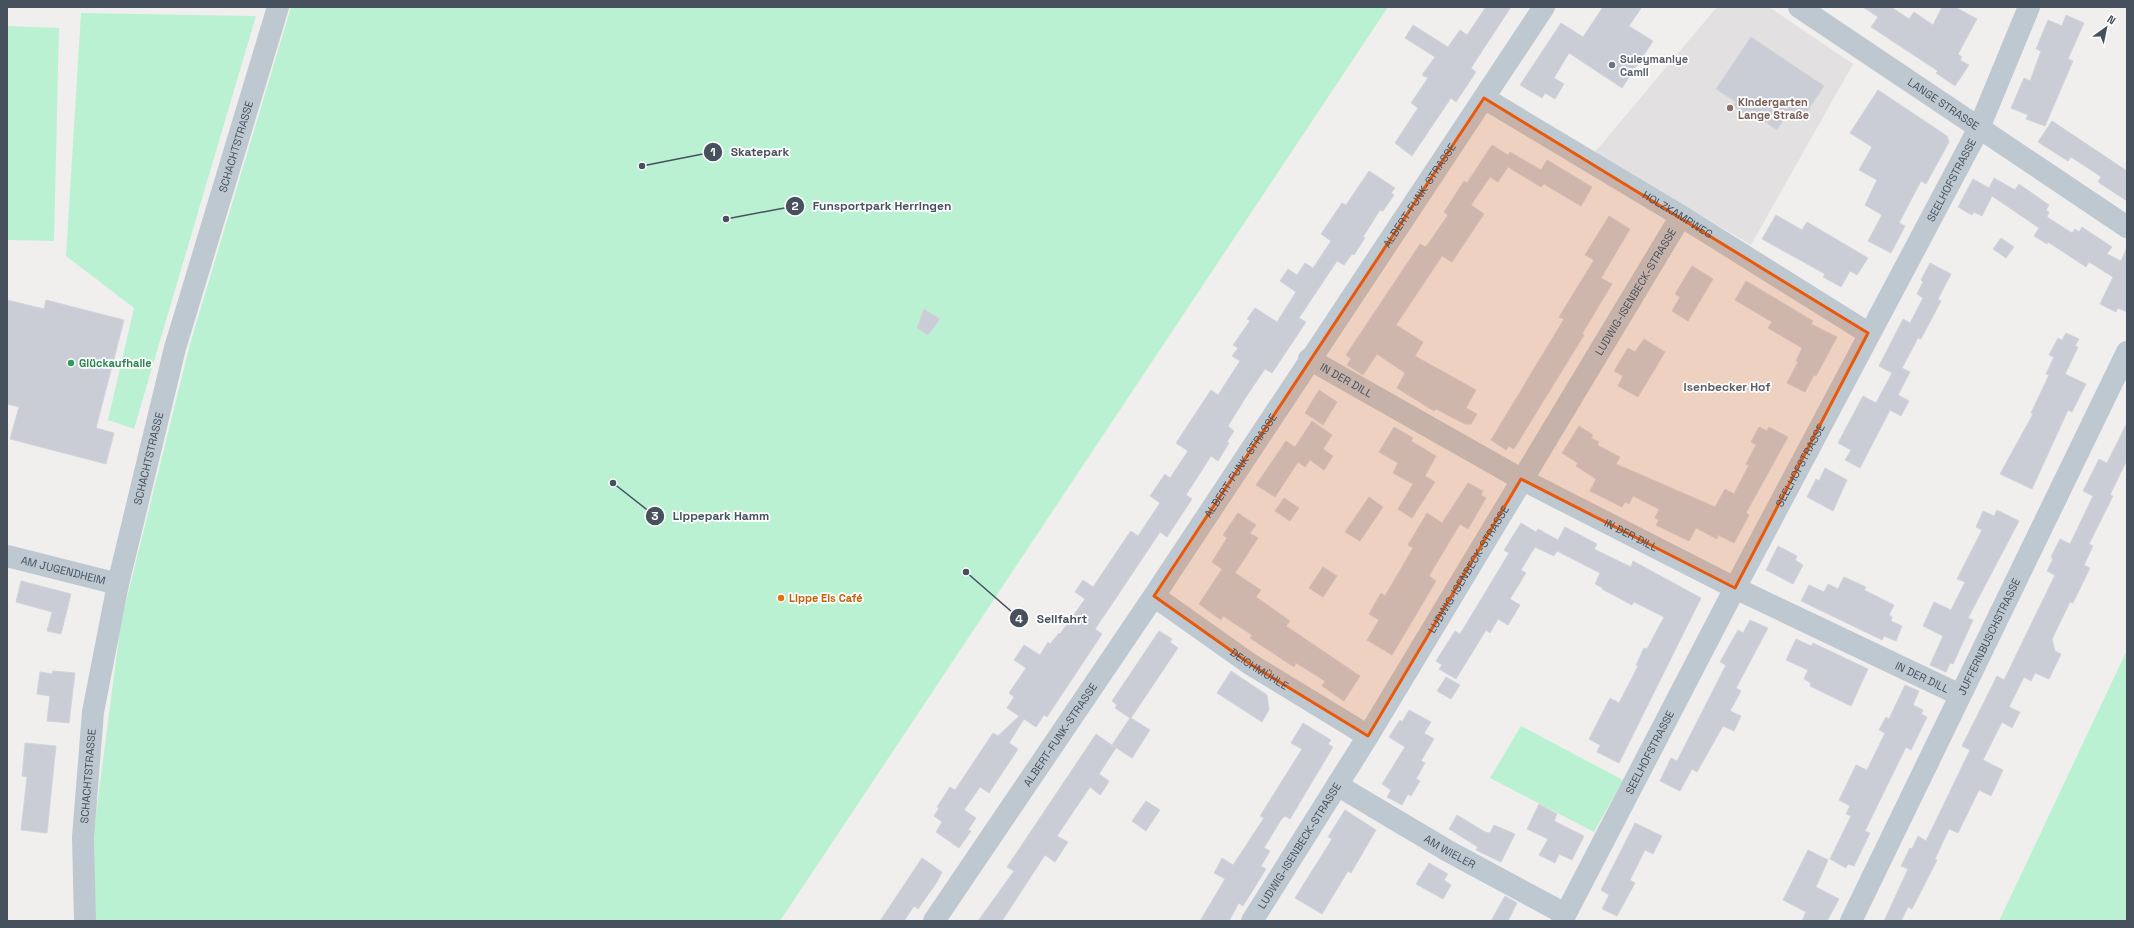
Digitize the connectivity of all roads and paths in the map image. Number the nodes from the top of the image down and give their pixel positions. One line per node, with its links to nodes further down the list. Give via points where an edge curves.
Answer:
1 (278, 7): 14 (street, SCHACHTSTRASSE, via 175,348)
2 (1544, 7): 5 (street, ALBERT-FUNK-STRASSE)
3 (1800, 7): 6 (street, LANGE STRASSE)
4 (2029, 7): 6 (street, SEELHOFSTRASSE)
5 (1484, 98): 7 (street, HOLZKAMPWEG); 11 (street, ALBERT-FUNK-STRASSE)
6 (1979, 128): 8 (street, LANGE STRASSE); 9 (street, SEELHOFSTRASSE)
7 (1681, 216): 9 (street, HOLZKAMPWEG); 12 (street, LUDWIG-ISENBECK-STRASSE)
8 (2127, 227)
9 (1868, 333): 15 (street, SEELHOFSTRASSE)
10 (2127, 352): 17 (street, JUFFERNBUSCHSTRASSE)
11 (1309, 359): 12 (street, IN DER DILL); 16 (street, ALBERT-FUNK-STRASSE)
12 (1521, 479): 15 (street, IN DER DILL); 18 (street, LUDWIG-ISENBECK-STRASSE)
13 (7, 556): 14 (street, AM JUGENDHEIM)
14 (118, 584): 21 (street, SCHACHTSTRASSE, via 93,712 83,837)
15 (1735, 588): 17 (street, IN DER DILL); 20 (street, SEELHOFSTRASSE)
16 (1154, 596): 18 (street, DEICHMÜHLE, via 1250,664); 22 (street, ALBERT-FUNK-STRASSE)
17 (1960, 695): 24 (street, JUFFERNBUSCHSTRASSE)
18 (1368, 736): 19 (street, LUDWIG-ISENBECK-STRASSE)
19 (1337, 785): 20 (street, AM WIELER); 23 (street, LUDWIG-ISENBECK-STRASSE)
20 (1564, 918)
21 (85, 921)
22 (934, 921)
23 (1252, 921)
24 (1851, 921)

